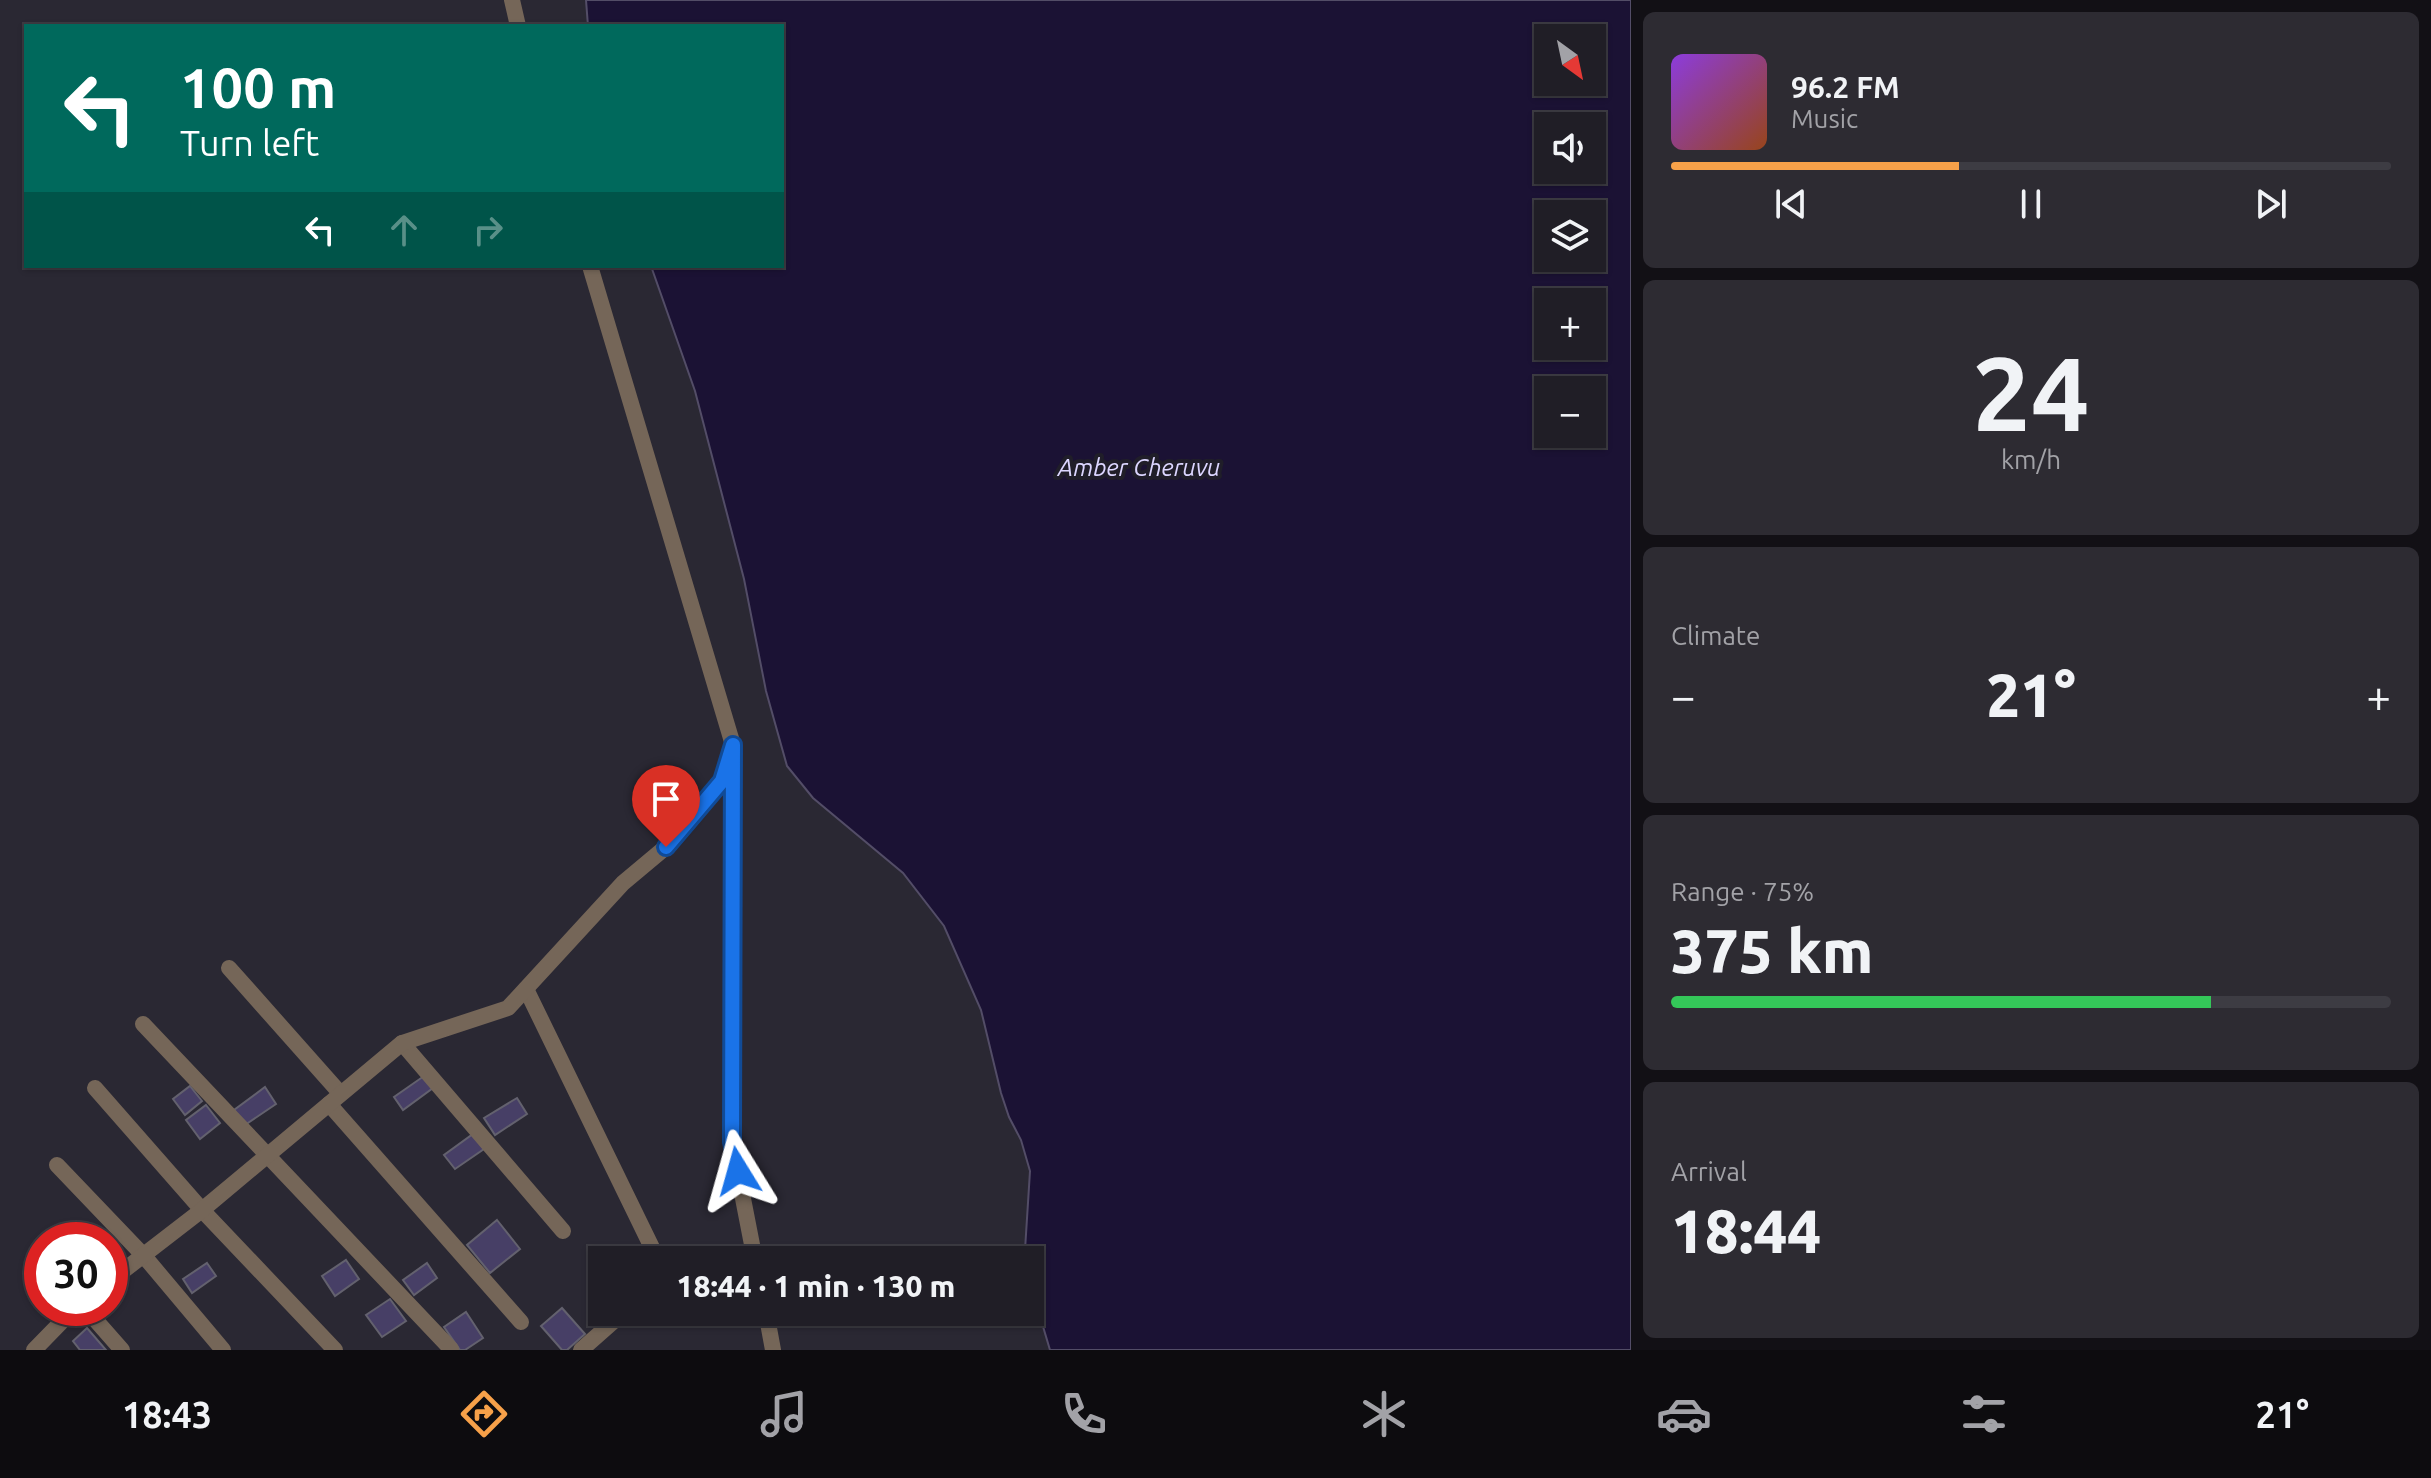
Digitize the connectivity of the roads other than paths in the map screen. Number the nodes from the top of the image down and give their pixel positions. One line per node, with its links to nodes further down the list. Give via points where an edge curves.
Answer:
1 (512, 0): 2 (street)
2 (518, 24)
3 (591, 268): 4 (street)
4 (733, 745): 6 (street, via 722,781 666,847 623,883); 16 (street, via 732,1142)
5 (229, 968): 10 (street)
6 (526, 989): 8 (street, via 508,1008); 15 (street)
7 (143, 1024): 11 (street)
8 (402, 1043): 10 (street); 14 (street)
9 (95, 1088): 13 (street)
10 (335, 1098): 11 (street); 19 (street)
11 (265, 1156): 13 (street); 24 (street)
12 (57, 1165): 17 (street)
13 (202, 1210): 17 (street); 28 (street)
14 (563, 1231)
15 (651, 1246)
16 (752, 1246)
17 (144, 1256): 18 (street); 27 (street)
18 (128, 1268)
19 (521, 1322)
20 (57, 1326): 25 (street)
21 (101, 1326): 26 (street)
22 (608, 1326): 29 (street)
23 (772, 1344): 30 (street)
24 (451, 1349)
25 (34, 1350)
26 (122, 1350)
27 (223, 1350)
28 (335, 1350)
29 (581, 1350)
30 (756, 1350)

